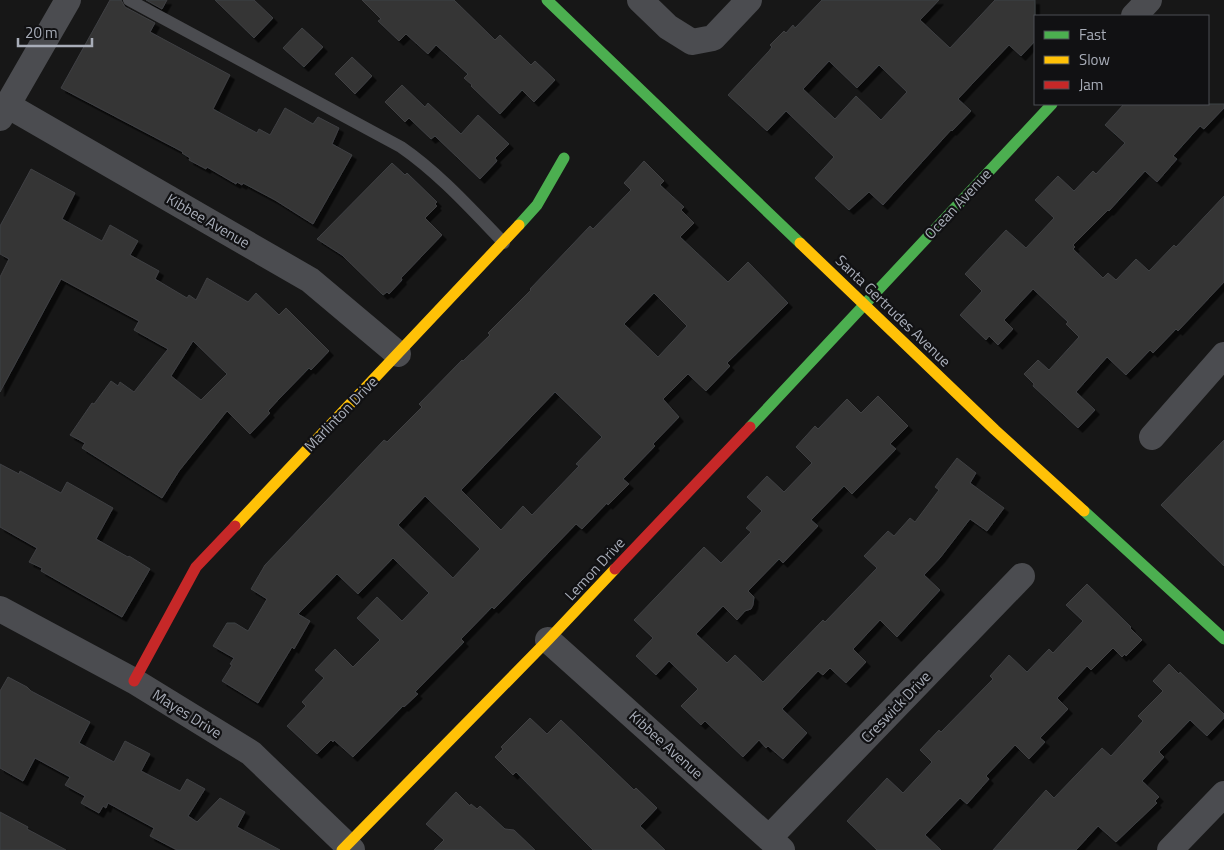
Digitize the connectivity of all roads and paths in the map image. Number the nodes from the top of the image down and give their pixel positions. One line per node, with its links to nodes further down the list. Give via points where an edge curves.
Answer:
1 (68, 0): 9 (street)
2 (129, 0): 11 (lane, via 401,147 424,162)
3 (547, 0): 12 (street, Santa Gertrudes Avenue)
4 (640, 0): 5 (street, via 668,27 692,42 713,38)
5 (749, 0)
6 (1150, 0): 7 (street)
7 (1135, 15)
8 (1051, 105): 12 (street, Ocean Avenue)
9 (4, 111): 13 (street, Kibbee Avenue, via 310,280)
10 (564, 158): 11 (street, Marlinton Drive, via 537,205)
11 (504, 243): 13 (street, Marlinton Drive)
12 (865, 305): 18 (street, Santa Gertrudes Avenue, via 995,430); 19 (street, Lemon Drive)
13 (398, 354): 20 (street, Marlinton Drive, via 196,567)
14 (1224, 355): 15 (street)
15 (1152, 437)
16 (1022, 576): 22 (street, Creswick Drive)
17 (0, 609): 20 (street, Mayes Drive)
18 (1224, 639)
19 (548, 640): 22 (street, Kibbee Avenue); 23 (street, Lemon Drive)
20 (134, 681): 23 (street, Mayes Drive, via 251,753)
21 (1224, 794): 24 (street)
22 (776, 844)
23 (347, 848)
24 (1170, 850)

